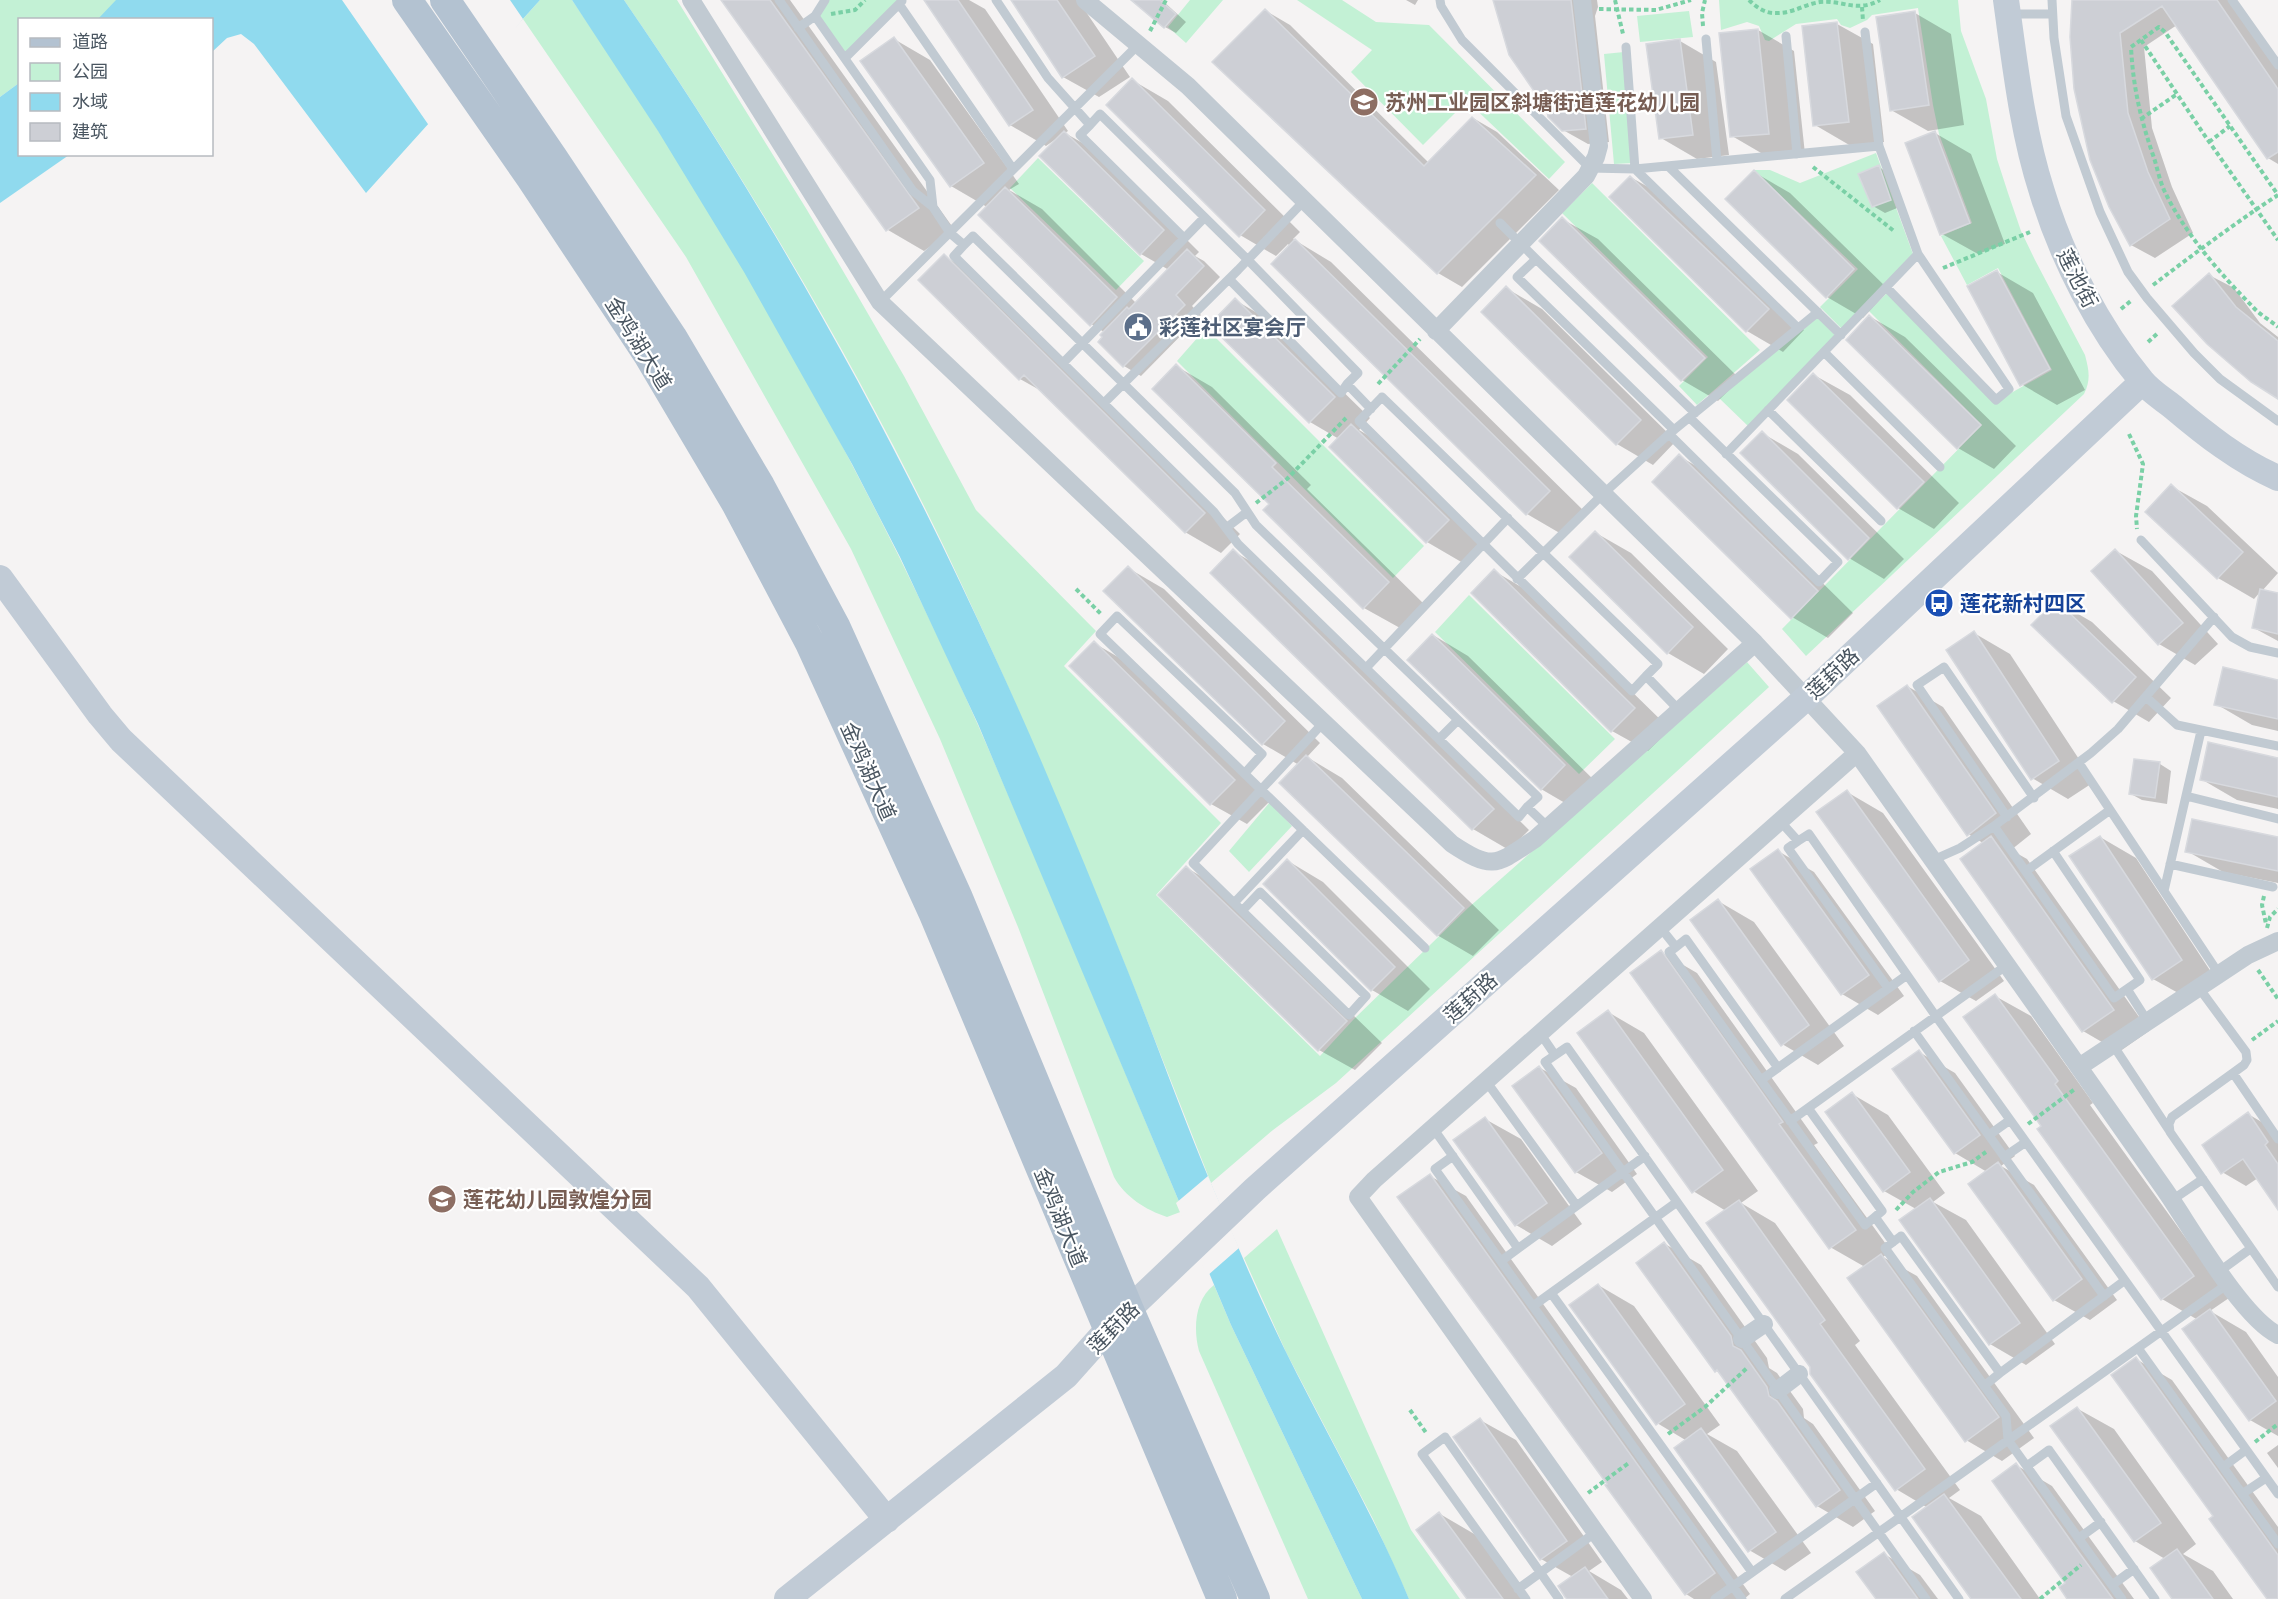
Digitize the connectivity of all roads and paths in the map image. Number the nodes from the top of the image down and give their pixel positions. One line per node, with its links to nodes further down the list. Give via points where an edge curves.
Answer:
1 (407, 0): 194 (main road, 金鸡湖大道, via 649,356 736,503 810,643)
2 (445, 0): 194 (main road, 金鸡湖大道, via 672,337 760,486 835,626 958,898)
3 (691, 0): 65 (street)
4 (779, 0): 24 (lane)
5 (825, 0): 23 (lane)
6 (865, 0): 23 (path, via 855,10)
7 (996, 0): 34 (lane, via 1048,78)
8 (1085, 0): 29 (street)
9 (1166, 0): 29 (path, via 1151,30)
10 (1440, 0): 43 (lane, via 1462,40)
11 (1615, 0): 21 (path)
12 (1691, 0): 21 (path, via 1656,10)
13 (1705, 0): 27 (path, via 1702,13)
14 (1749, 0): 15 (path, via 1765,12 1779,13 1818,2 1862,7)
15 (1880, 0)
16 (2052, 0): 22 (lane)
17 (2232, 0): 32 (lane)
18 (901, 2): 31 (lane); 44 (lane)
19 (1583, 5): 21 (path); 43 (street, via 1599,146)
20 (2007, 7): 22 (lane); 74 (main road, 莲池街, via 2024,120 2041,191 2061,248 2102,324)
21 (1617, 8): 30 (path)
22 (2052, 14): 64 (lane, via 2066,116 2073,138 2102,218)
23 (815, 16): 24 (lane); 31 (lane)
24 (798, 28): 47 (lane, via 913,192)
25 (1865, 32): 39 (lane)
26 (1786, 36): 40 (lane)
27 (1706, 39): 41 (lane)
28 (2141, 40): 33 (path); 35 (path, via 2131,47); 37 (path, via 2158,27 2165,32)
29 (1138, 45): 34 (lane); 46 (street, via 1188,86)
30 (1626, 47): 45 (lane)
31 (844, 58): 47 (lane, via 930,180)
32 (2278, 65)
33 (2177, 94): 35 (path); 38 (path)
34 (1074, 108): 36 (lane); 44 (lane)
35 (2141, 118): 57 (path, via 2164,189)
36 (1090, 125): 49 (lane, via 1100,114); 53 (lane, via 1080,135)
37 (2230, 126): 38 (path); 48 (path, via 2278,195)
38 (2209, 142): 48 (path)
39 (1879, 146): 40 (lane); 58 (lane)
40 (1797, 154): 41 (lane); 58 (path)
41 (1718, 161): 42 (lane)
42 (1668, 166): 45 (lane); 66 (lane)
43 (1590, 168): 45 (lane); 55 (street)
44 (1013, 169): 51 (lane)
45 (1635, 169): 68 (lane)
46 (1304, 201): 60 (lane); 69 (street)
47 (933, 207): 51 (lane)
48 (2257, 209): 54 (path); 57 (path)
49 (1204, 218): 53 (lane); 60 (lane)
50 (1500, 223): 55 (lane)
51 (950, 232): 56 (lane); 65 (lane)
52 (2030, 232): 61 (path)
53 (1184, 238): 71 (lane)
54 (2278, 240)
55 (1521, 243): 59 (lane); 69 (street)
56 (964, 246): 71 (lane, via 974,236); 73 (lane, via 954,256)
57 (2202, 248): 64 (path); 67 (path, via 2255,309)
58 (1917, 251): 61 (lane); 63 (lane)
59 (1536, 258): 81 (lane); 83 (lane, via 1517,277)
60 (1248, 260): 62 (lane); 76 (lane, via 1358,373)
61 (1932, 275): 63 (lane, via 2009,389 1996,400)
62 (1229, 279): 75 (lane); 76 (lane, via 1341,393)
63 (1886, 287): 70 (lane)
64 (2142, 292): 82 (lane, via 2220,380)
65 (880, 302): 110 (street)
66 (1818, 312): 68 (lane); 70 (lane)
67 (2278, 327)
68 (1798, 328): 81 (lane)
69 (1434, 329): 77 (path); 88 (street)
70 (1840, 335): 72 (lane)
71 (1082, 344): 73 (lane); 75 (lane)
72 (1824, 352): 80 (lane); 86 (lane)
73 (1063, 363): 78 (lane)
74 (2142, 382): 87 (main road, 莲池街, via 2210,438); 106 (main road, 莲葑路)
75 (1124, 384): 78 (lane); 89 (lane, via 1234,494)
76 (1347, 384): 77 (lane)
77 (1362, 400): 79 (lane); 89 (path, via 1287,479)
78 (1104, 403): 92 (lane, via 1215,512)
79 (1371, 409): 90 (lane, via 1382,397); 94 (lane, via 1359,421)
80 (1768, 410): 85 (lane); 91 (lane)
81 (1692, 416): 83 (lane); 85 (lane)
82 (2278, 421)
83 (1671, 432): 85 (lane, via 1819,582 1838,562); 88 (lane)
84 (2129, 434): 93 (path, via 2143,464 2136,516)
85 (1726, 454)
86 (1940, 467)
87 (2278, 478)
88 (1603, 494): 95 (lane); 101 (street)
89 (1246, 512): 92 (lane); 102 (lane)
90 (1508, 518): 94 (lane); 95 (lane)
91 (1881, 521)
92 (1226, 528): 104 (lane)
93 (2141, 540): 99 (lane)
94 (1483, 545): 97 (lane); 102 (lane)
95 (1543, 553): 97 (lane); 105 (lane, via 1658,664)
96 (0, 578): 217 (main road, via 121,740 698,1287)
97 (1517, 579): 105 (lane, via 1632,691)
98 (1076, 590): 100 (path)
99 (2214, 617): 103 (lane, via 2241,643); 107 (lane)
100 (1110, 623): 116 (lane, via 1100,633); 116 (lane, via 1117,616 1262,754)
101 (1755, 643): 106 (street); 108 (street)
102 (1384, 649): 104 (lane); 109 (lane)
103 (2278, 653)
104 (1366, 668): 112 (lane)
105 (1646, 676): 108 (lane)
106 (1807, 697): 114 (street); 194 (main road, 莲葑路, via 1255,1189)
107 (2146, 697): 111 (lane, via 2177,725); 115 (lane, via 2118,729)
108 (1679, 710): 126 (street)
109 (1458, 720): 112 (lane); 120 (lane, via 1538,797)
110 (1323, 722): 117 (lane); 126 (street, via 1452,844 1476,860 1492,862 1509,856)
111 (2201, 731): 113 (lane); 118 (lane)
112 (1439, 740): 120 (lane, via 1519,817)
113 (2278, 746)
114 (1857, 753): 124 (street); 130 (street)
115 (2079, 763): 119 (lane); 121 (lane)
116 (1245, 773): 117 (lane)
117 (1261, 789): 127 (lane); 135 (lane, via 1193,863)
118 (2186, 796): 123 (lane); 131 (lane)
119 (2034, 798): 122 (lane); 122 (lane, via 1944,667 1917,685)
120 (1527, 807): 126 (lane)
121 (2110, 810): 129 (lane); 134 (lane)
122 (2007, 817): 125 (lane)
123 (2278, 819)
124 (1780, 821): 128 (lane); 138 (street)
125 (1994, 826): 130 (lane); 132 (lane)
126 (1548, 827)
127 (1303, 830): 135 (lane); 141 (lane)
128 (1798, 841): 145 (lane, via 1809,834); 147 (lane, via 1788,848)
129 (2053, 851): 132 (lane); 148 (lane, via 2140,980)
130 (1933, 860): 143 (street)
131 (2170, 864): 133 (lane); 134 (lane)
132 (2026, 871): 148 (lane, via 2114,998)
133 (2271, 887): 137 (path, via 2262,905)
134 (2164, 891): 144 (lane)
135 (1234, 903): 136 (lane)
136 (1242, 911): 136 (lane, via 1260,892 1366,996 1349,1015)
137 (2266, 925)
138 (1660, 927): 140 (lane); 154 (street)
139 (2278, 941): 142 (street)
140 (1676, 947): 158 (lane, via 1686,939); 161 (lane, via 1669,952)
141 (1425, 948)
142 (2248, 955): 144 (street); 149 (path)
143 (2007, 965): 150 (lane); 160 (street)
144 (2219, 974): 146 (street)
145 (1907, 975): 147 (lane); 150 (lane)
146 (2199, 987): 152 (street); 156 (lane)
147 (1888, 988): 158 (lane)
148 (2127, 989): 152 (lane)
149 (2278, 999)
150 (1935, 1015): 153 (lane); 164 (lane)
151 (2278, 1021): 156 (path)
152 (2148, 1022): 155 (street)
153 (1914, 1030): 163 (lane); 169 (lane)
154 (1540, 1033): 157 (lane); 162 (street)
155 (2113, 1045): 160 (street); 168 (lane)
156 (2242, 1047): 159 (lane, via 2247,1060)
157 (1555, 1055): 174 (lane, via 1567,1047); 176 (lane, via 1545,1062)
158 (1778, 1068): 161 (lane)
159 (2233, 1073): 168 (lane, via 2172,1117); 170 (lane)
160 (2083, 1074): 167 (path); 178 (street)
161 (1761, 1080): 165 (lane)
162 (1486, 1081): 166 (street); 180 (lane)
163 (1808, 1108): 165 (lane); 181 (lane, via 1882,1211)
164 (2010, 1120): 167 (lane); 169 (lane)
165 (1790, 1121): 181 (lane, via 1865,1225)
166 (1433, 1128): 173 (lane); 220 (street, via 1358,1197)
167 (2018, 1132): 171 (lane)
168 (2170, 1132): 177 (lane)
169 (1989, 1135): 172 (lane)
170 (2278, 1139)
171 (2026, 1142): 175 (lane); 189 (lane)
172 (1996, 1145): 175 (lane); 183 (path, via 1972,1162 1939,1172 1913,1192)
173 (1453, 1156): 185 (lane); 187 (lane, via 1435,1169)
174 (1645, 1156): 176 (lane); 179 (lane)
175 (2004, 1157): 192 (lane)
176 (1623, 1172): 180 (lane); 182 (lane)
177 (2203, 1179): 178 (lane); 186 (lane)
178 (2172, 1200): 188 (street)
179 (1677, 1202): 182 (lane); 195 (lane)
180 (1576, 1205): 185 (lane)
181 (1875, 1217): 183 (lane)
182 (1655, 1218): 191 (lane); 198 (lane)
183 (1882, 1226): 184 (lane)
184 (1893, 1242): 200 (lane, via 1901,1236); 202 (lane, via 1885,1248)
185 (1517, 1247): 187 (lane)
186 (2250, 1249): 188 (lane); 190 (lane)
187 (1501, 1261): 193 (lane)
188 (2224, 1277): 196 (lane); 197 (street, via 2238,1298 2269,1331)
189 (2124, 1281): 192 (lane); 196 (lane)
190 (2278, 1287)
191 (1551, 1293): 193 (lane); 225 (lane)
192 (2104, 1296): 200 (lane)
193 (1533, 1306): 228 (lane)
194 (1119, 1319): 217 (main road, 莲葑路, via 1066,1376); 231 (main road, 金鸡湖大道); 232 (main road, 金鸡湖大道)
195 (1764, 1324): 198 (street); 201 (lane)
196 (2161, 1331): 199 (lane); 208 (lane)
197 (2278, 1335)
198 (1742, 1339): 203 (lane)
199 (2138, 1348): 206 (lane); 210 (lane)
200 (2000, 1373): 202 (lane)
201 (1799, 1374): 203 (street); 212 (lane)
202 (1984, 1386): 206 (lane, via 2006,1416)
203 (1778, 1390): 215 (lane)
204 (1410, 1410): 207 (path)
205 (2278, 1424): 208 (path)
206 (2008, 1440): 209 (lane); 216 (lane)
207 (1435, 1445): 226 (lane, via 1445,1437); 229 (lane, via 1422,1454)
208 (2246, 1450): 210 (lane); 211 (lane)
209 (2027, 1466): 218 (lane, via 2049,1450); 221 (lane)
210 (2223, 1467): 213 (lane)
211 (2266, 1478): 213 (lane); 214 (lane)
212 (1877, 1483): 215 (lane); 216 (lane)
213 (2242, 1494): 222 (lane)
214 (2278, 1494)
215 (1855, 1498): 219 (lane); 225 (lane)
216 (1900, 1516): 219 (lane); 240 (lane)
217 (887, 1520): 230 (main road, 莲葑路)
218 (2101, 1522): 221 (lane); 224 (lane)
219 (1878, 1531): 238 (lane); 239 (lane)
220 (1596, 1532): 226 (lane); 235 (street)
221 (2079, 1538): 223 (lane)
222 (2278, 1545)
223 (2092, 1556): 227 (lane); 241 (path)
224 (2134, 1569): 227 (lane); 243 (lane)
225 (1752, 1572): 228 (lane)
226 (1540, 1573): 229 (lane); 234 (lane)
227 (2112, 1585): 242 (lane)
228 (1733, 1586): 236 (lane); 237 (lane)
229 (1518, 1589): 233 (lane)
230 (787, 1599)
231 (1222, 1599)
232 (1255, 1599)
233 (1526, 1599)
234 (1559, 1599)
235 (1643, 1599)
236 (1715, 1599)
237 (1742, 1599)
238 (1785, 1599)
239 (1926, 1599)
240 (1959, 1599)
241 (2040, 1599)
242 (2122, 1599)
243 (2155, 1599)

